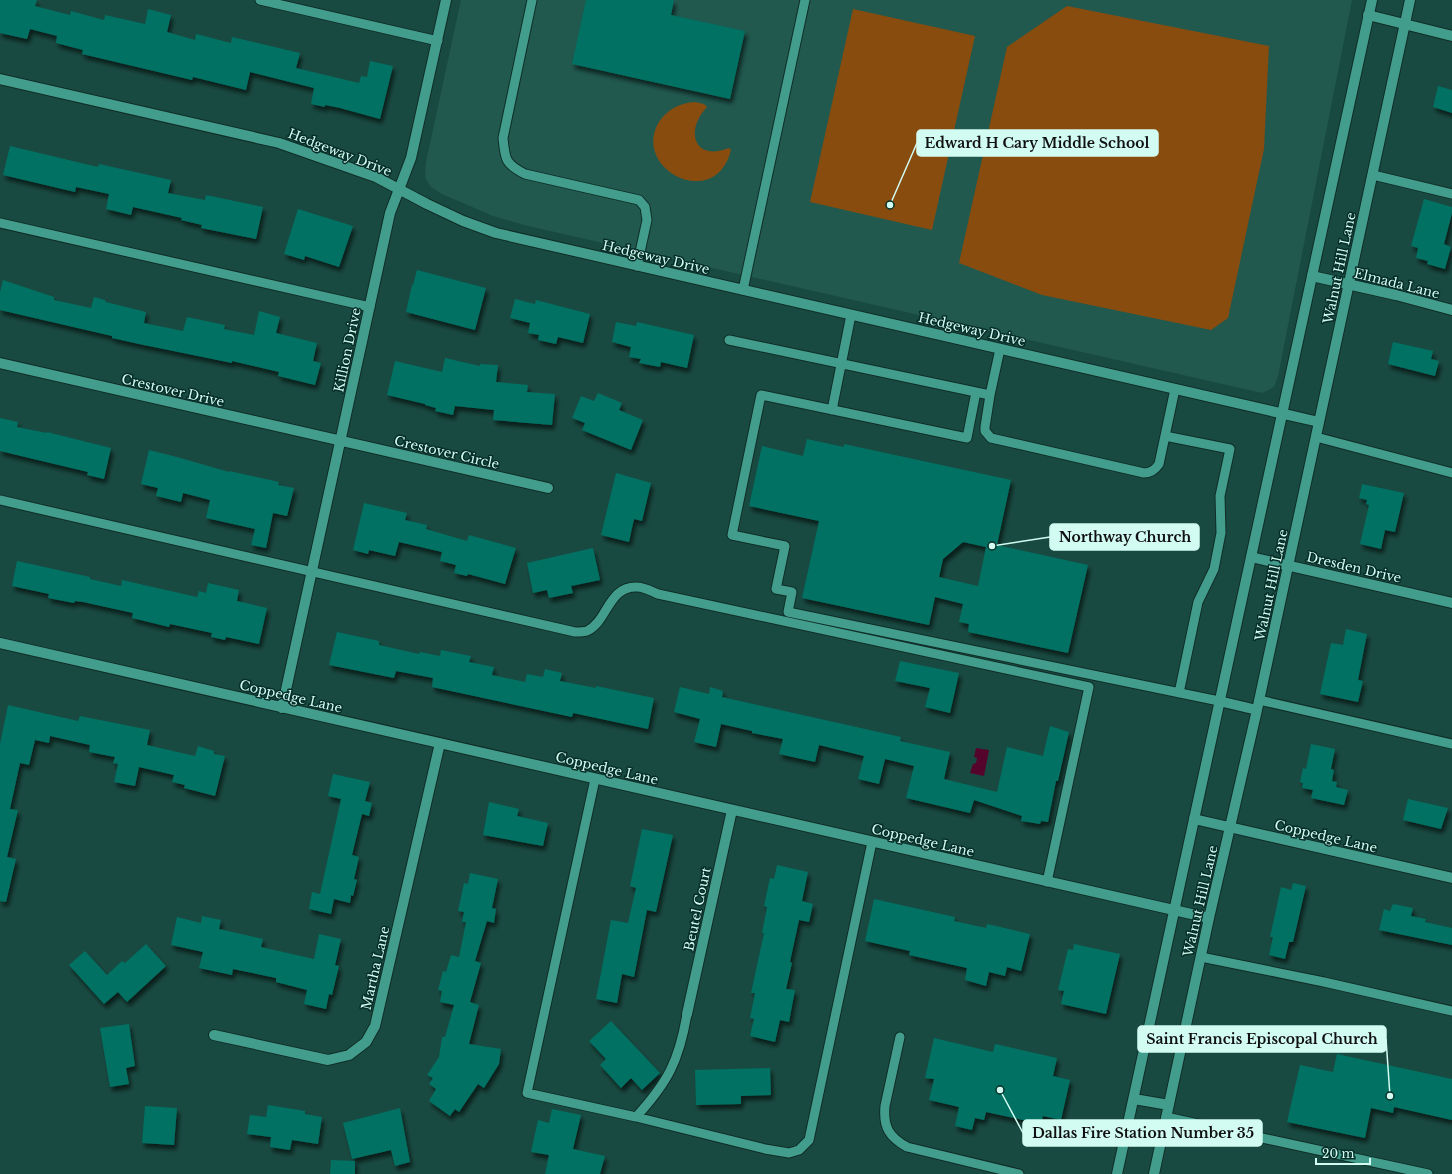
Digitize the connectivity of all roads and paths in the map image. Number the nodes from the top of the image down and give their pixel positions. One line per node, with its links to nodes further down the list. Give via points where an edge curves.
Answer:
1 (260, 0): 10 (lane)
2 (446, 0): 10 (street, Killion Drive)
3 (532, 0): 16 (lane, via 503,138 505,157 514,168 524,174 639,200 644,207 647,220)
4 (805, 0): 19 (lane)
5 (1372, 0): 7 (street, Walnut Hill Lane)
6 (1410, 0): 8 (street, Walnut Hill Lane)
7 (1368, 15): 8 (street); 17 (street, Walnut Hill Lane)
8 (1405, 24): 9 (street); 12 (street, Walnut Hill Lane)
9 (1452, 36)
10 (438, 41): 13 (street, Killion Drive, via 411,158)
11 (0, 79): 13 (street, Hedgeway Drive, via 279,143 376,177)
12 (1373, 175): 14 (lane); 18 (street, Walnut Hill Lane)
13 (400, 189): 16 (street, Hedgeway Drive, via 463,221 496,233); 20 (street, Killion Drive, via 390,213)
14 (1452, 194)
15 (0, 223): 20 (lane)
16 (637, 266): 19 (street, Hedgeway Drive)
17 (1312, 276): 18 (street, Elmada Lane); 31 (street, Walnut Hill Lane)
18 (1349, 284): 21 (street, Elmada Lane); 32 (street, Walnut Hill Lane)
19 (743, 290): 22 (street, Hedgeway Drive)
20 (370, 307): 35 (street, Killion Drive)
21 (1452, 310)
22 (851, 315): 24 (street, Hedgeway Drive); 26 (lane)
23 (729, 340): 26 (lane)
24 (1000, 349): 27 (street, Hedgeway Drive); 29 (lane)
25 (0, 363): 35 (street, Crestover Drive)
26 (841, 364): 28 (lane); 30 (lane)
27 (1175, 389): 31 (street, Hedgeway Drive); 33 (lane)
28 (976, 392): 29 (lane); 30 (lane, via 967,438)
29 (990, 395): 33 (lane, via 985,426 988,435 995,440 1148,473 1159,464)
30 (832, 410): 44 (lane, via 761,395 732,535 785,546 776,589 792,592 788,612)
31 (1282, 414): 32 (street, Hedgeway Drive); 39 (street, Walnut Hill Lane)
32 (1319, 422): 34 (street, Walnut Hill Lane)
33 (1165, 436): 44 (lane, via 1230,449 1220,496 1221,533 1216,562 1198,602)
34 (1316, 437): 36 (lane); 40 (street, Walnut Hill Lane)
35 (340, 442): 37 (street, Crestover Circle); 41 (street, Killion Drive)
36 (1452, 473)
37 (548, 488)
38 (0, 500): 41 (lane)
39 (1251, 556): 40 (street, Dresden Drive); 45 (street, Walnut Hill Lane)
40 (1288, 565): 42 (street, Dresden Drive); 46 (street, Walnut Hill Lane)
41 (312, 572): 47 (street, Killion Drive); 56 (lane, via 575,632 587,631 596,624 613,598 626,587 639,587 658,594 1089,688)
42 (1452, 603)
43 (0, 643): 47 (street, Coppedge Lane)
44 (1179, 693): 45 (lane)
45 (1220, 701): 46 (street); 52 (street, Walnut Hill Lane)
46 (1258, 705): 49 (lane); 53 (street, Walnut Hill Lane)
47 (282, 708): 48 (street, Coppedge Lane)
48 (440, 743): 50 (street, Coppedge Lane); 62 (street, Martha Lane, via 374,1026 366,1042 349,1055 328,1060)
49 (1452, 744)
50 (595, 779): 51 (street, Coppedge Lane); 66 (lane, via 527,1093)
51 (732, 810): 54 (street, Coppedge Lane); 61 (street, Beutel Court)
52 (1194, 819): 53 (street, Coppedge Lane); 57 (street, Walnut Hill Lane)
53 (1230, 828): 55 (street, Coppedge Lane); 58 (street, Walnut Hill Lane)
54 (872, 842): 56 (street, Coppedge Lane); 66 (lane, via 809,1140 799,1150 789,1153)
55 (1452, 878)
56 (1047, 882): 57 (street, Coppedge Lane)
57 (1174, 911): 58 (street, Coppedge Lane); 64 (street, Walnut Hill Lane)
58 (1209, 918): 59 (street, Walnut Hill Lane)
59 (1201, 957): 60 (lane); 65 (street, Walnut Hill Lane)
60 (1452, 1011)
61 (687, 1014): 66 (lane, via 683,1040 672,1071)
62 (214, 1035)
63 (900, 1037): 68 (lane, via 885,1106 884,1117 891,1135 907,1147)
64 (1134, 1099): 65 (street); 69 (street, Walnut Hill Lane)
65 (1169, 1105): 67 (street, Walnut Hill Lane)
66 (636, 1117)
67 (1166, 1117): 70 (street, Walnut Hill Lane); 71 (lane)
68 (1019, 1174)
69 (1117, 1174)
70 (1154, 1174)
71 (1428, 1174)

